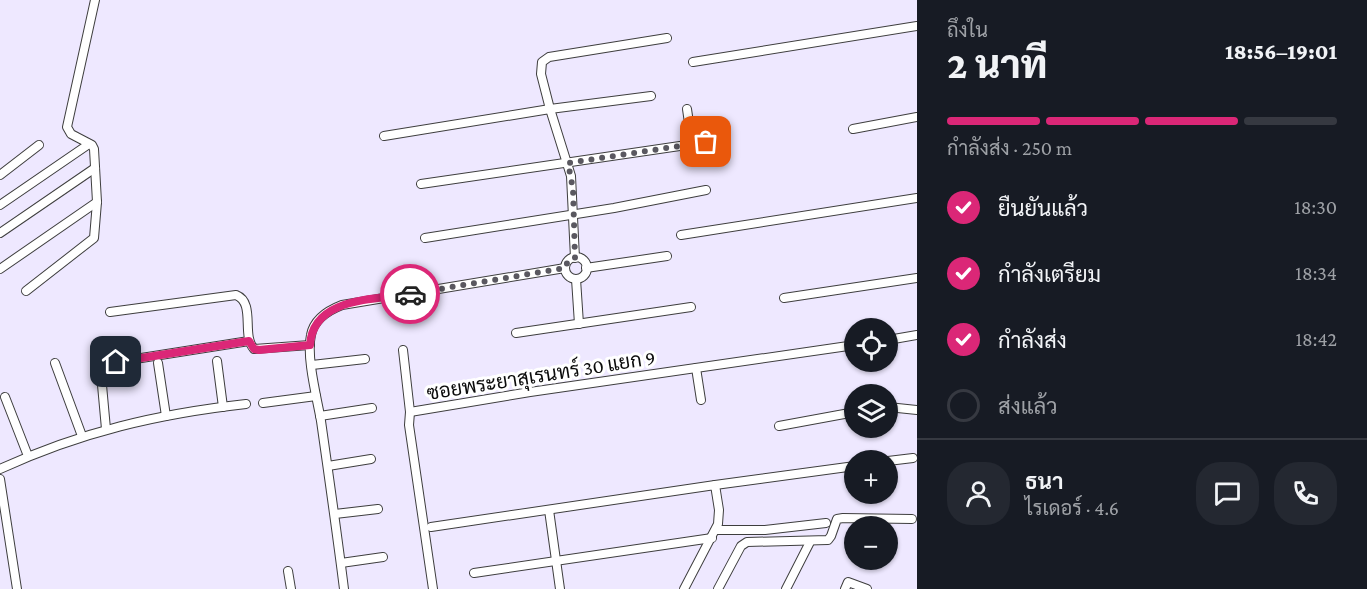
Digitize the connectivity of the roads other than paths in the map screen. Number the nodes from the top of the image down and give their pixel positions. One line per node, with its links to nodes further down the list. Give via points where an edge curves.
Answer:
1 (94, 0): 12 (street, via 67,127 71,134)
2 (917, 26): 4 (street)
3 (667, 38): 6 (street, via 545,59 541,74)
4 (693, 62)
5 (651, 96): 6 (street)
6 (550, 109): 11 (street); 15 (street)
7 (687, 109): 13 (street)
8 (917, 117): 10 (street)
9 (712, 126): 13 (street, via 709,140)
10 (853, 129)
11 (384, 136)
12 (89, 144): 16 (street, via 94,148); 22 (street)
13 (692, 144): 15 (street)
14 (39, 146): 17 (street)
15 (568, 163): 18 (street); 23 (street)
16 (95, 168): 21 (street); 24 (street)
17 (0, 176)
18 (421, 184)
19 (706, 190): 23 (street)
20 (917, 198): 25 (street)
21 (97, 202): 31 (street); 34 (street, via 92,242)
22 (0, 205)
23 (573, 214): 26 (street); 28 (street)
24 (0, 233)
25 (681, 235)
26 (425, 238)
27 (667, 255): 30 (street)
28 (575, 258): 29 (street); 30 (street, via 583,260)
29 (565, 268): 32 (street, via 568,276); 43 (street, via 342,304 329,310 315,325)
30 (586, 268): 32 (street, via 583,276)
31 (0, 269)
32 (576, 279): 38 (street)
33 (917, 279): 35 (street)
34 (26, 291)
35 (784, 298)
36 (691, 307): 38 (street)
37 (110, 312): 42 (street, via 236,295 246,303)
38 (579, 324): 39 (street)
39 (516, 333)
40 (917, 335): 41 (street)
41 (898, 338)
42 (249, 341): 43 (street, via 259,350); 48 (street)
43 (310, 345): 51 (street)
44 (844, 347): 52 (street, ซอยพระยาสุเรนทร์ 30 แยก 9)
45 (403, 350): 63 (street)
46 (365, 359): 51 (street)
47 (217, 361): 59 (street)
48 (116, 362)
49 (55, 363): 69 (street)
50 (158, 363): 65 (street)
51 (312, 365): 54 (street)
52 (696, 368): 56 (street); 63 (street, ซอยพระยาสุเรนทร์ 30 แยก 9)
53 (101, 374): 68 (street)
54 (316, 396): 57 (street); 66 (street)
55 (5, 397): 70 (street)
56 (701, 400)
57 (263, 403)
58 (246, 404): 59 (street)
59 (223, 407): 65 (street)
60 (372, 408): 66 (street)
61 (898, 408): 62 (street)
62 (917, 410)
63 (410, 412): 95 (street, ซอยพระยาสุเรนทร์ 30 แยก 9)
64 (844, 414): 67 (street)
65 (166, 416): 68 (street)
66 (320, 416): 74 (street)
67 (780, 426)
68 (106, 429): 69 (street)
69 (82, 436): 70 (street)
70 (28, 456): 76 (street)
71 (914, 458): 73 (street)
72 (371, 459): 74 (street)
73 (898, 460)
74 (328, 466): 81 (street)
75 (844, 467): 78 (street)
76 (0, 469)
77 (0, 479): 92 (street)
78 (715, 485): 80 (street); 85 (street, via 719,510)
79 (378, 509): 81 (street)
80 (549, 510): 84 (street); 88 (street)
81 (335, 514): 89 (street)
82 (912, 519): 86 (street, via 837,519 828,540)
83 (826, 523): 85 (street)
84 (431, 527)
85 (714, 534): 88 (street); 97 (street)
86 (810, 542): 98 (street, via 747,542 741,546); 99 (street)
87 (383, 558): 89 (street)
88 (556, 561): 91 (street); 96 (street)
89 (341, 563): 94 (street)
90 (288, 571): 93 (street)
91 (474, 573)
92 (17, 589)
93 (291, 589)
94 (344, 589)
95 (433, 589)
96 (560, 589)
97 (684, 589)
98 (718, 589)
99 (786, 589)
100 (845, 589): 101 (street, via 848,582)
101 (867, 589)

